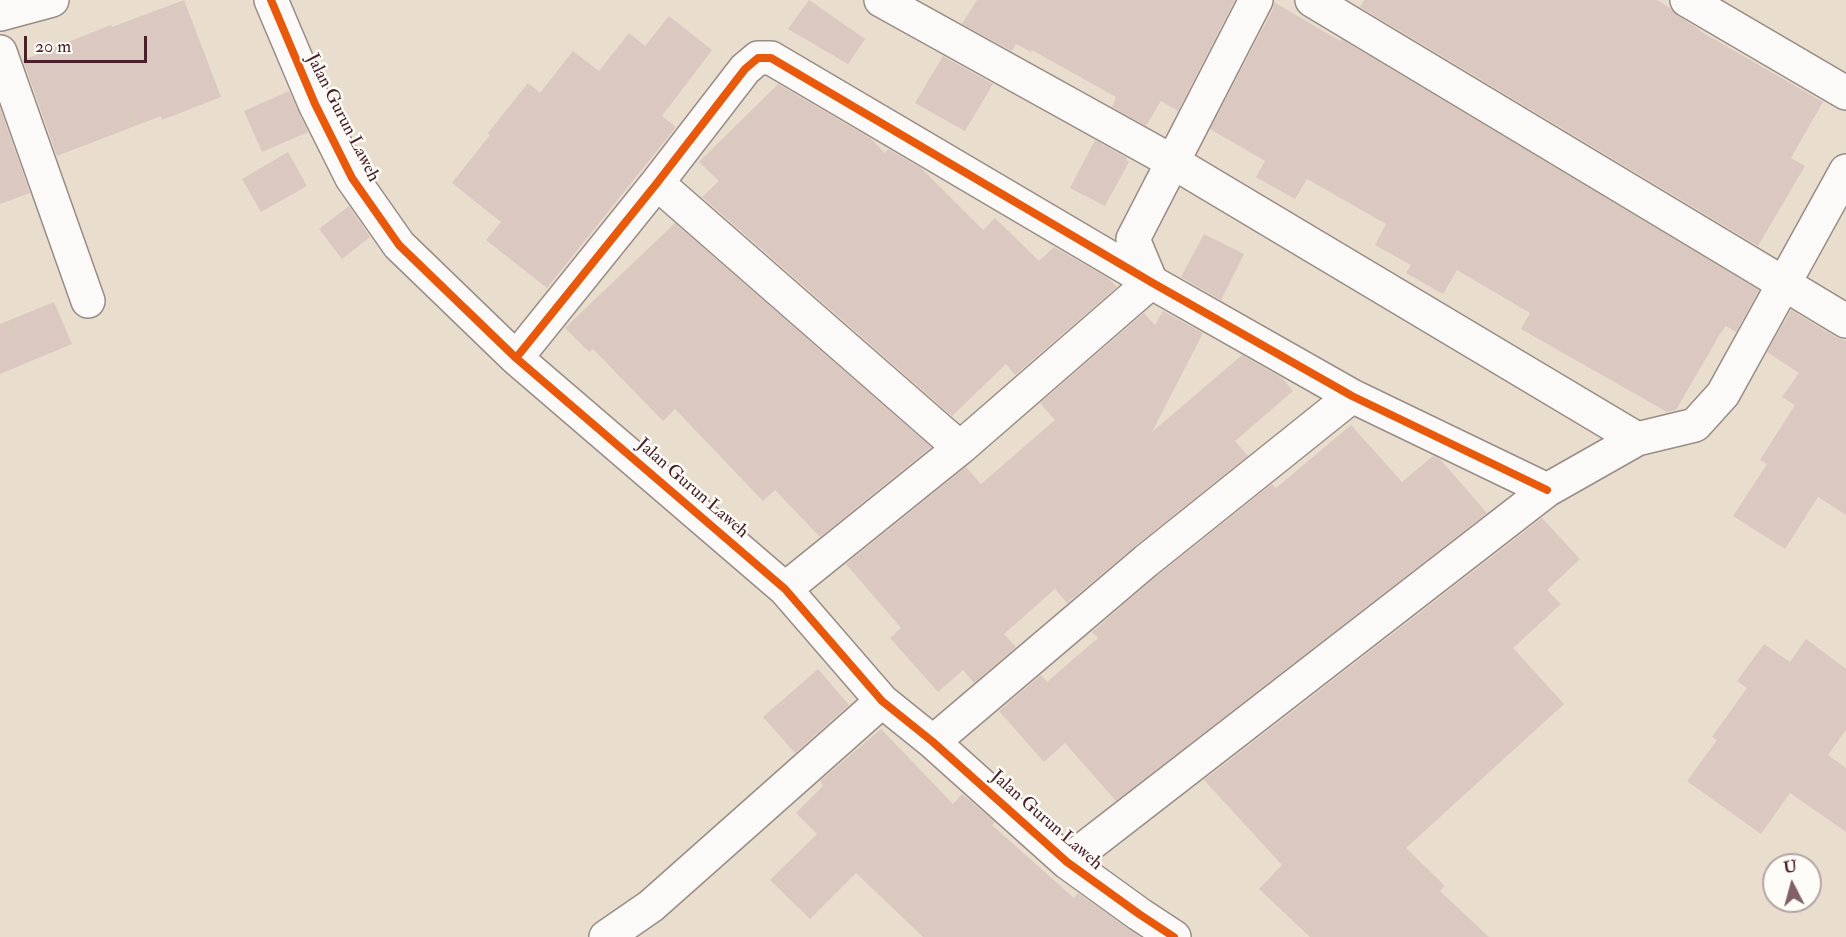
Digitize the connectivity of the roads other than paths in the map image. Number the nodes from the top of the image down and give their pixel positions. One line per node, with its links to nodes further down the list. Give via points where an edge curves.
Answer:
1 (52, 0): 7 (street)
2 (271, 0): 17 (street, Jalan Gurun Laweh, via 315,104 352,178 399,245)
3 (881, 0): 10 (street)
4 (1257, 0): 10 (street)
5 (1312, 0): 14 (street)
6 (1687, 0): 9 (street)
7 (0, 14)
8 (0, 52): 15 (street)
9 (1846, 93)
10 (1173, 162): 13 (street, via 1133,239); 19 (street)
11 (1846, 171): 14 (street)
12 (657, 183): 13 (street, via 745,69 758,58 771,58); 17 (street); 20 (street)
13 (1151, 282): 18 (street); 20 (street)
14 (1782, 284): 16 (street); 19 (street, via 1723,394 1695,425)
15 (87, 301)
16 (1846, 321)
17 (516, 358): 22 (street, Jalan Gurun Laweh)
18 (1352, 396): 21 (street); 24 (street, via 1146,561)
19 (1637, 439): 21 (street)
20 (960, 448): 22 (street)
21 (1547, 490): 25 (street)
22 (785, 589): 23 (street, Jalan Gurun Laweh)
23 (882, 701): 24 (street, Jalan Gurun Laweh); 26 (street, via 651,906)
24 (933, 742): 25 (street, Jalan Gurun Laweh)
25 (1067, 862): 27 (street, Jalan Gurun Laweh)
26 (606, 937)
27 (1174, 937)

